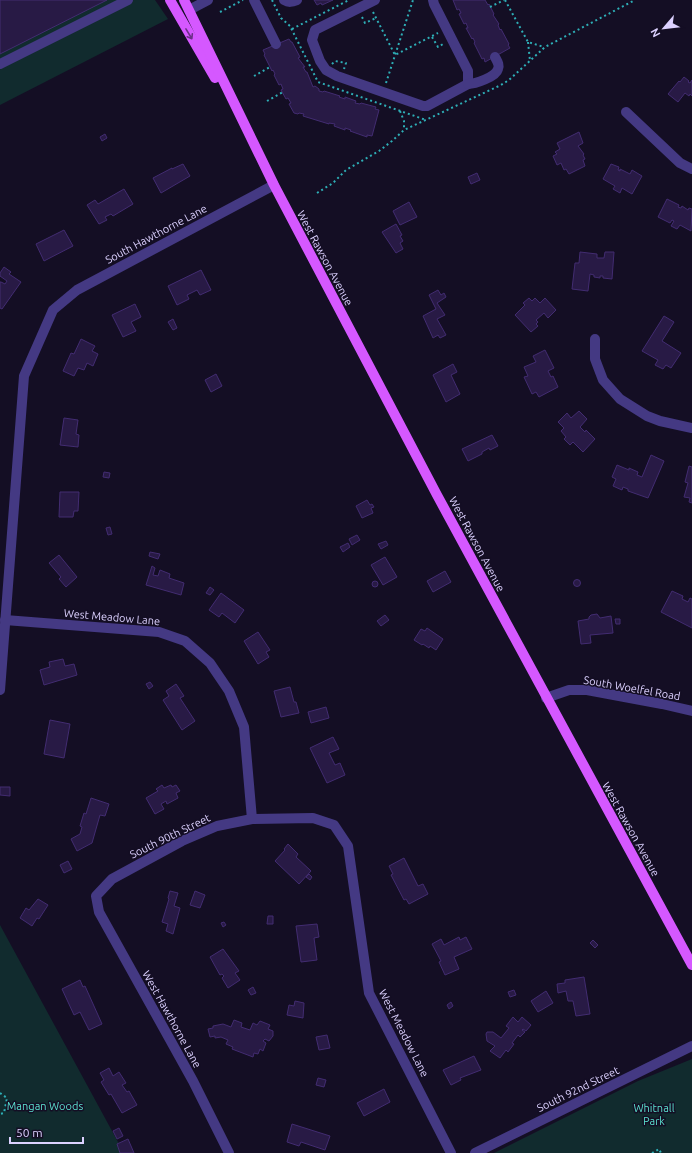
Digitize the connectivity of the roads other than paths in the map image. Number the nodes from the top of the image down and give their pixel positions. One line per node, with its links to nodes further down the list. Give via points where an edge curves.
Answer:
1 (128, 0): 13 (street)
2 (170, 0): 16 (main road, West Rawson Avenue, one-way to 16)
3 (184, 0): 10 (main road, West Rawson Avenue)
4 (208, 0): 10 (street)
5 (254, 0): 11 (street)
6 (284, 0): 7 (street)
7 (297, 0)
8 (434, 0): 14 (street, via 468,71)
9 (373, 4): 14 (street, via 315,30 312,40 326,70 422,106 427,106)
10 (189, 10): 16 (main road, West Rawson Avenue)
11 (276, 44)
12 (495, 57): 14 (street, via 499,69 496,74 476,84)
13 (0, 64)
14 (468, 84)
15 (626, 112): 17 (street, via 680,163)
16 (247, 131): 18 (main road, West Rawson Avenue)
17 (692, 169)
18 (274, 185): 21 (street, South Hawthorne Lane, via 77,290 53,310 24,376); 23 (main road, West Rawson Avenue)
19 (595, 339): 20 (street, via 595,359 603,380 620,399 647,416)
20 (692, 428)
21 (5, 620): 22 (street); 25 (street, West Meadow Lane, via 159,632 185,642 210,663 230,690 244,727)
22 (0, 690)
23 (546, 698): 24 (street, South Woelfel Road, via 569,690 587,690); 28 (main road, West Rawson Avenue)
24 (692, 711)
25 (252, 819): 26 (street, South 90th Street, via 313,818); 27 (street, South 90th Street, via 217,826 182,841 112,879)
26 (334, 825): 31 (street, West Meadow Lane, via 348,846 369,993)
27 (96, 896): 30 (street, West Hawthorne Lane, via 99,912 193,1081)
28 (692, 965)
29 (692, 1046): 32 (street, South 92nd Street)
30 (229, 1153)
31 (451, 1153)
32 (475, 1153)

